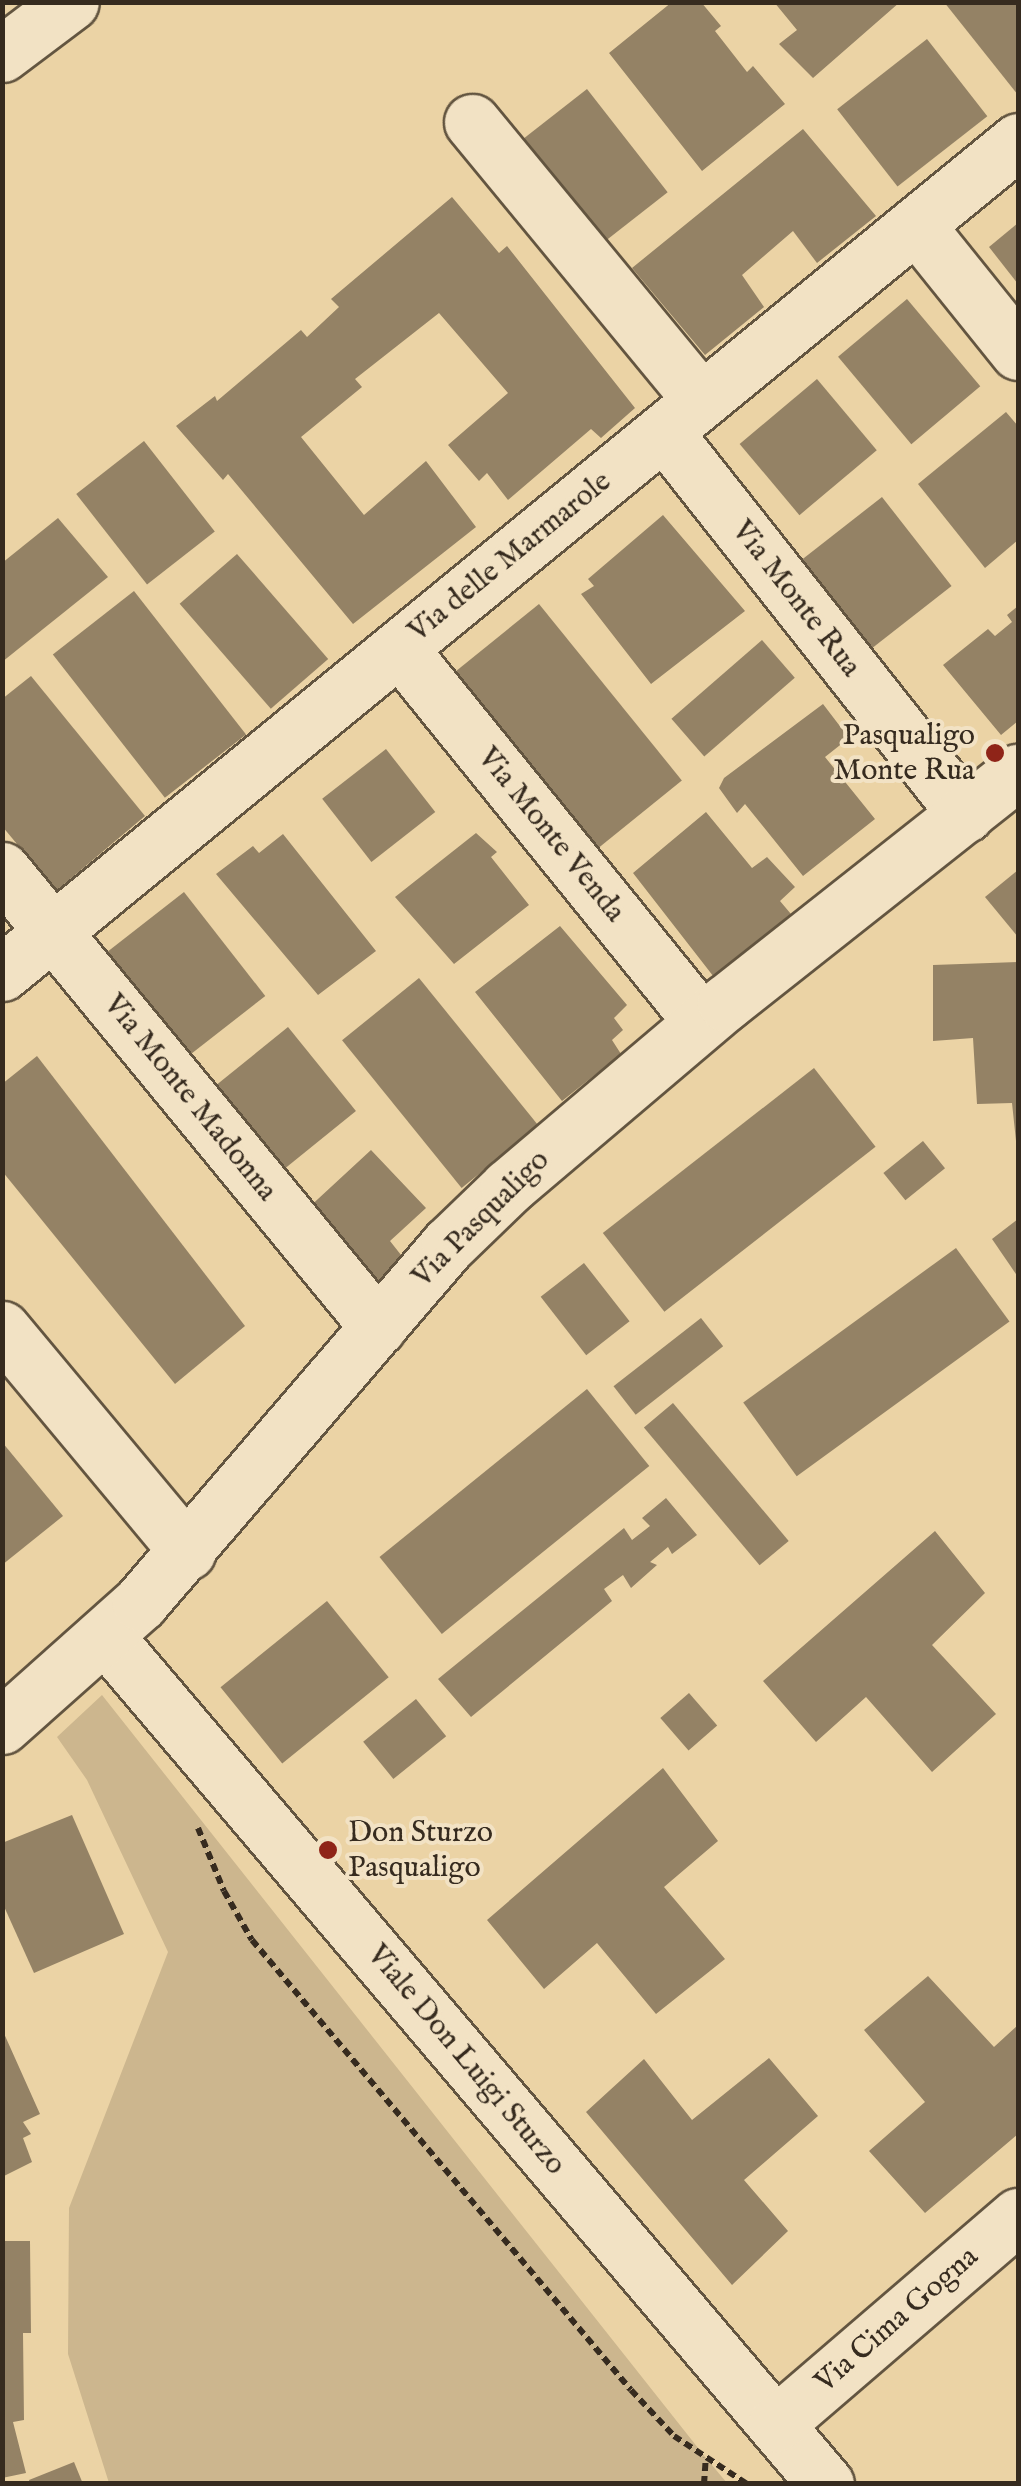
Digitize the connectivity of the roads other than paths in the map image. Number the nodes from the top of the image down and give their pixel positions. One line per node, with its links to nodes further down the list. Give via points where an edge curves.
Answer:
1 (71, 2): 2 (street)
2 (2, 54)
3 (472, 122): 7 (street, Via Monte Rua)
4 (1018, 141): 5 (street, Via delle Marmarole)
5 (916, 225): 6 (street); 7 (street, Via delle Marmarole)
6 (1018, 352)
7 (682, 416): 8 (street, Via delle Marmarole); 10 (street, Via Monte Rua)
8 (399, 648): 12 (street, Via delle Marmarole); 14 (street, Via Monte Venda)
9 (1018, 772): 10 (street, Via Pasqualigo)
10 (966, 814): 14 (street, Via Pasqualigo)
11 (2, 870): 12 (street, Via Monte Madonna)
12 (53, 932): 13 (street, Via delle Marmarole); 15 (street, Via Monte Madonna)
13 (2, 973)
14 (702, 1022): 15 (street, Via Pasqualigo, via 496,1198)
15 (378, 1326): 17 (street, Via Pasqualigo)
16 (2, 1329): 17 (street)
17 (188, 1552): 18 (street, Via Pasqualigo)
18 (105, 1636): 19 (street, Via Pasqualigo); 21 (street, Viale Don Luigi Sturzo)
19 (2, 1726)
20 (1018, 2216): 21 (street, Via Cima Gogna)
21 (776, 2424): 22 (street, Viale Don Luigi Sturzo)
22 (826, 2484)

